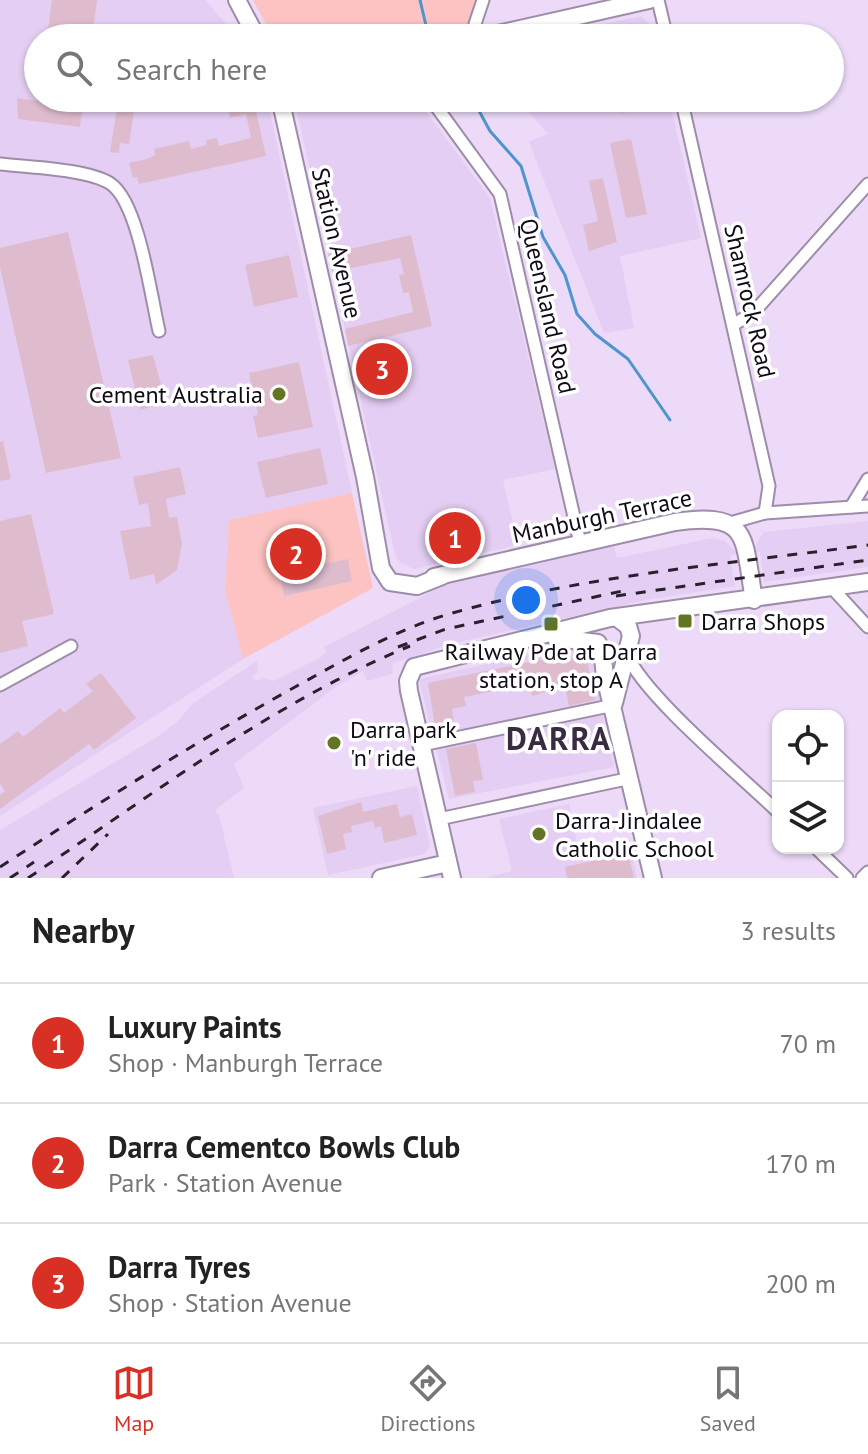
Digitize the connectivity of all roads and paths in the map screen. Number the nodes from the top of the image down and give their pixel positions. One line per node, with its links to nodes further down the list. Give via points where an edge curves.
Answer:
1 (237, 0): 5 (street)
2 (483, 0): 6 (street)
3 (649, 0): 7 (street)
4 (658, 0): 8 (street)
5 (250, 24)
6 (475, 24)
7 (541, 24)
8 (664, 24)
9 (283, 112): 22 (street, Station Avenue, via 385,577)
10 (440, 112): 21 (street, Queensland Road, via 500,194)
11 (684, 112): 14 (street, Shamrock Road)
12 (0, 164): 15 (street, via 111,184 131,216)
13 (868, 184): 14 (street, via 754,312)
14 (733, 325): 19 (street, Shamrock Road, via 769,486)
15 (159, 331)
16 (868, 479): 18 (street)
17 (868, 506): 18 (street, Manburgh Terrace)
18 (851, 507): 19 (street, Manburgh Terrace)
19 (765, 513): 20 (street, Manburgh Terrace)
20 (730, 523): 21 (street, Manburgh Terrace, via 700,518); 25 (street, via 743,541)
21 (580, 543): 22 (street, Manburgh Terrace)
22 (404, 582)
23 (868, 582): 24 (street)
24 (833, 589): 25 (street); 27 (street)
25 (754, 600): 29 (street, via 657,618)
26 (601, 623): 28 (street); 29 (street, via 610,618); 31 (street, via 596,633)
27 (868, 627)
28 (539, 636): 31 (street); 36 (street, via 424,662 410,673)
29 (626, 637): 31 (street, via 612,653); 32 (street); 34 (street, via 636,673)
30 (71, 646): 33 (street)
31 (600, 646): 32 (street)
32 (612, 678): 34 (street, via 635,683); 35 (street)
33 (0, 685)
34 (661, 699): 38 (street)
35 (614, 705): 36 (street); 37 (street)
36 (422, 745): 39 (street)
37 (631, 778): 39 (street); 44 (street)
38 (772, 806)
39 (439, 819): 41 (street)
40 (822, 854): 45 (street)
41 (450, 871): 43 (street)
42 (868, 872): 46 (street)
43 (381, 878)
44 (653, 878)
45 (847, 878)
46 (862, 878)

